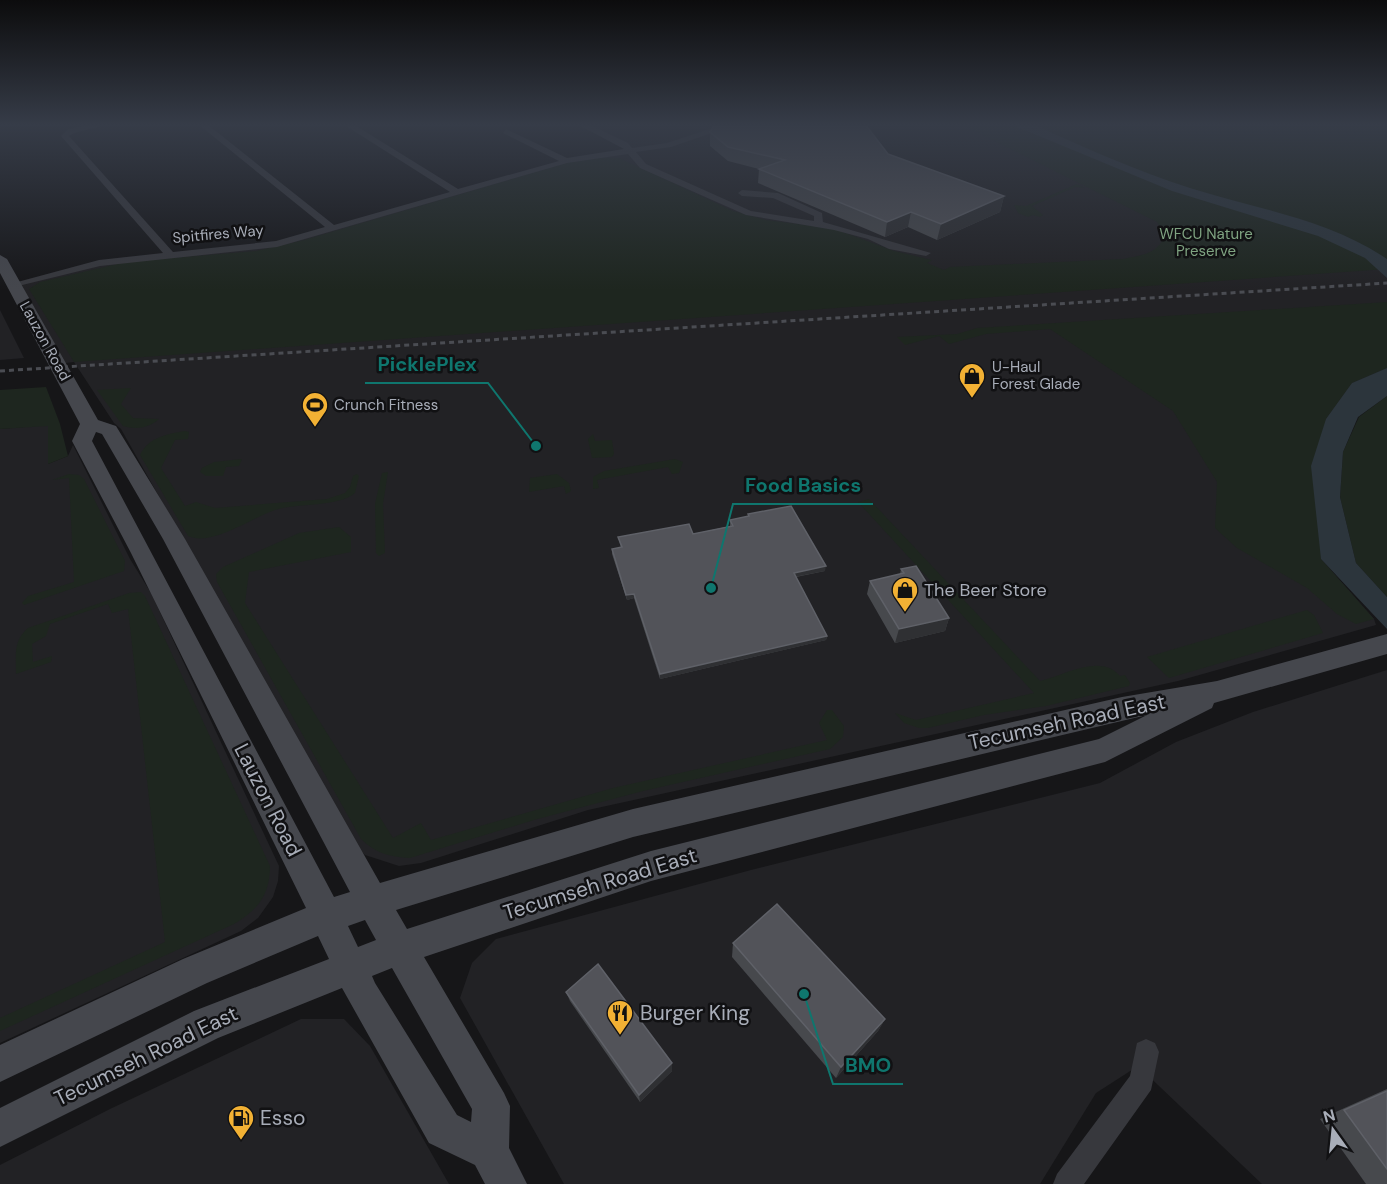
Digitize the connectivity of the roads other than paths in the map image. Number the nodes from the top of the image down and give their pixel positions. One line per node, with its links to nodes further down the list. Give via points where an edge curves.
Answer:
1 (103, 179): 11 (street)
2 (271, 179): 9 (street)
3 (437, 179): 6 (street)
4 (502, 179): 6 (street, Spitfires Way)
5 (673, 179): 8 (street, via 749,213)
6 (458, 192): 9 (street, Spitfires Way)
7 (742, 193): 8 (street, via 776,195 819,214)
8 (818, 225): 10 (street)
9 (332, 228): 11 (street, Spitfires Way, via 246,249)
10 (926, 253)
11 (170, 254): 13 (street, Spitfires Way, via 99,263)
12 (0, 259): 13 (street, Lauzon Road)
13 (14, 286): 14 (street, Lauzon Road)
14 (90, 424): 17 (street, Lauzon Road, via 110,430 184,556); 18 (street, Lauzon Road, via 82,441)
15 (1387, 644): 16 (street, Tecumseh Road East)
16 (1217, 692): 17 (street, Tecumseh Road East, via 1122,708 633,823); 19 (street, Tecumseh Road East, via 1105,750 651,866)
17 (372, 901): 18 (street, Tecumseh Road East); 19 (street, Lauzon Road)
18 (327, 916): 20 (street, Lauzon Road); 22 (street, Tecumseh Road East, via 195,971)
19 (400, 948): 20 (street, Tecumseh Road East); 24 (street, Lauzon Road, via 491,1106)
20 (349, 968): 23 (street, Tecumseh Road East, via 207,1024); 24 (street, Lauzon Road, via 443,1129)
21 (1146, 1052): 25 (street, via 1142,1081)
22 (0, 1064)
23 (0, 1128)
24 (498, 1167)
25 (1067, 1184)

